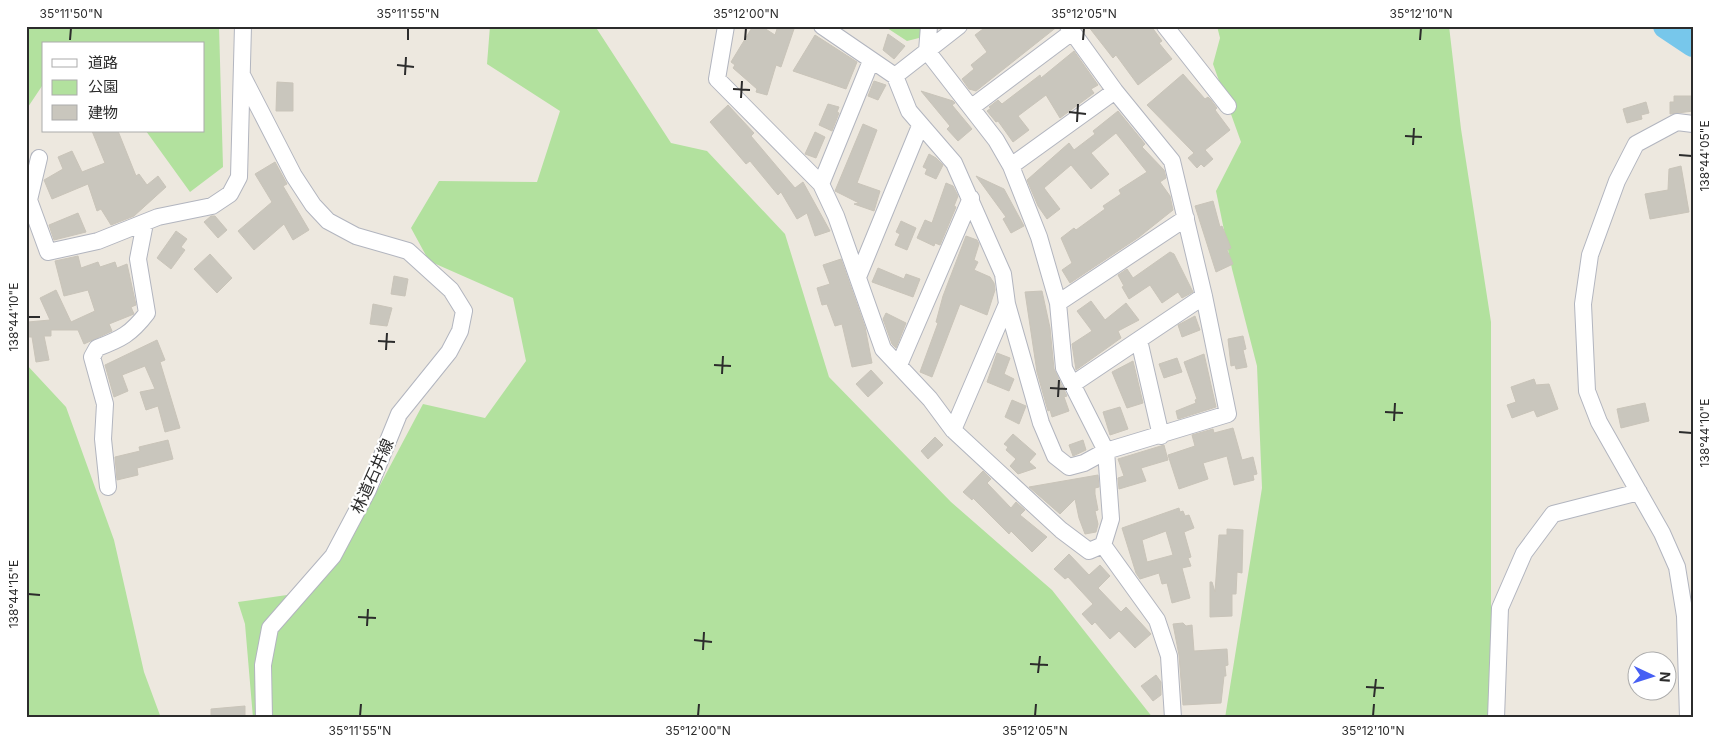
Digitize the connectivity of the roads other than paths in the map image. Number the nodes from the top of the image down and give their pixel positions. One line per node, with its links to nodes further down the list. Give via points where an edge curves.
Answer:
1 (243, 26): 10 (street)
2 (726, 26): 19 (street, via 717,79)
3 (822, 26): 9 (street)
4 (929, 26): 8 (street)
5 (959, 26): 8 (street)
6 (1165, 26): 13 (street)
7 (1070, 29): 12 (street); 14 (street)
8 (927, 51): 11 (street); 14 (street)
9 (870, 61): 11 (street); 19 (street)
10 (242, 76): 22 (street, via 238,177 230,194 212,206 158,217); 36 (street, 林道石井線, via 294,176 328,221 356,236 408,251 451,290 464,311 460,331 432,376 399,414 368,490 333,556 270,628 264,665)
11 (895, 76): 16 (street, via 909,111)
12 (1115, 91): 18 (street); 21 (street, via 1172,161)
13 (1228, 106)
14 (972, 108): 18 (street)
15 (1693, 124): 34 (street, via 1677,122 1636,144 1616,181 1590,256 1583,304 1587,391 1599,422)
16 (920, 126): 20 (street, via 954,162); 23 (street)
17 (39, 158): 22 (street, via 29,200 48,252 98,241)
18 (1011, 166): 25 (street, via 1039,236)
19 (821, 184): 23 (street)
20 (971, 198): 26 (street, via 1003,274); 28 (street)
21 (1186, 218): 24 (street); 25 (street)
22 (145, 223): 33 (street, via 138,259 147,313 136,328 122,339 97,348 92,357 105,404 103,439)
23 (858, 277): 28 (street, via 883,349)
24 (1204, 296): 27 (street); 31 (street, via 1228,414)
25 (1058, 303): 29 (street, via 1064,368)
26 (1007, 304): 30 (street); 32 (street, via 1041,422 1055,456 1069,467)
27 (1139, 340): 29 (street); 31 (street)
28 (899, 365): 30 (street)
29 (1073, 384): 32 (street)
30 (953, 430): 35 (street, via 1085,549 1088,551)
31 (1161, 436): 32 (street)
32 (1106, 451): 35 (street, via 1111,519)
33 (108, 487)
34 (1639, 492): 38 (street, via 1553,514 1524,553 1500,608); 39 (street, via 1678,567 1685,616)
35 (1103, 545): 37 (street, via 1157,620 1170,656)
36 (264, 718)
37 (1173, 718)
38 (1496, 718)
39 (1688, 718)

